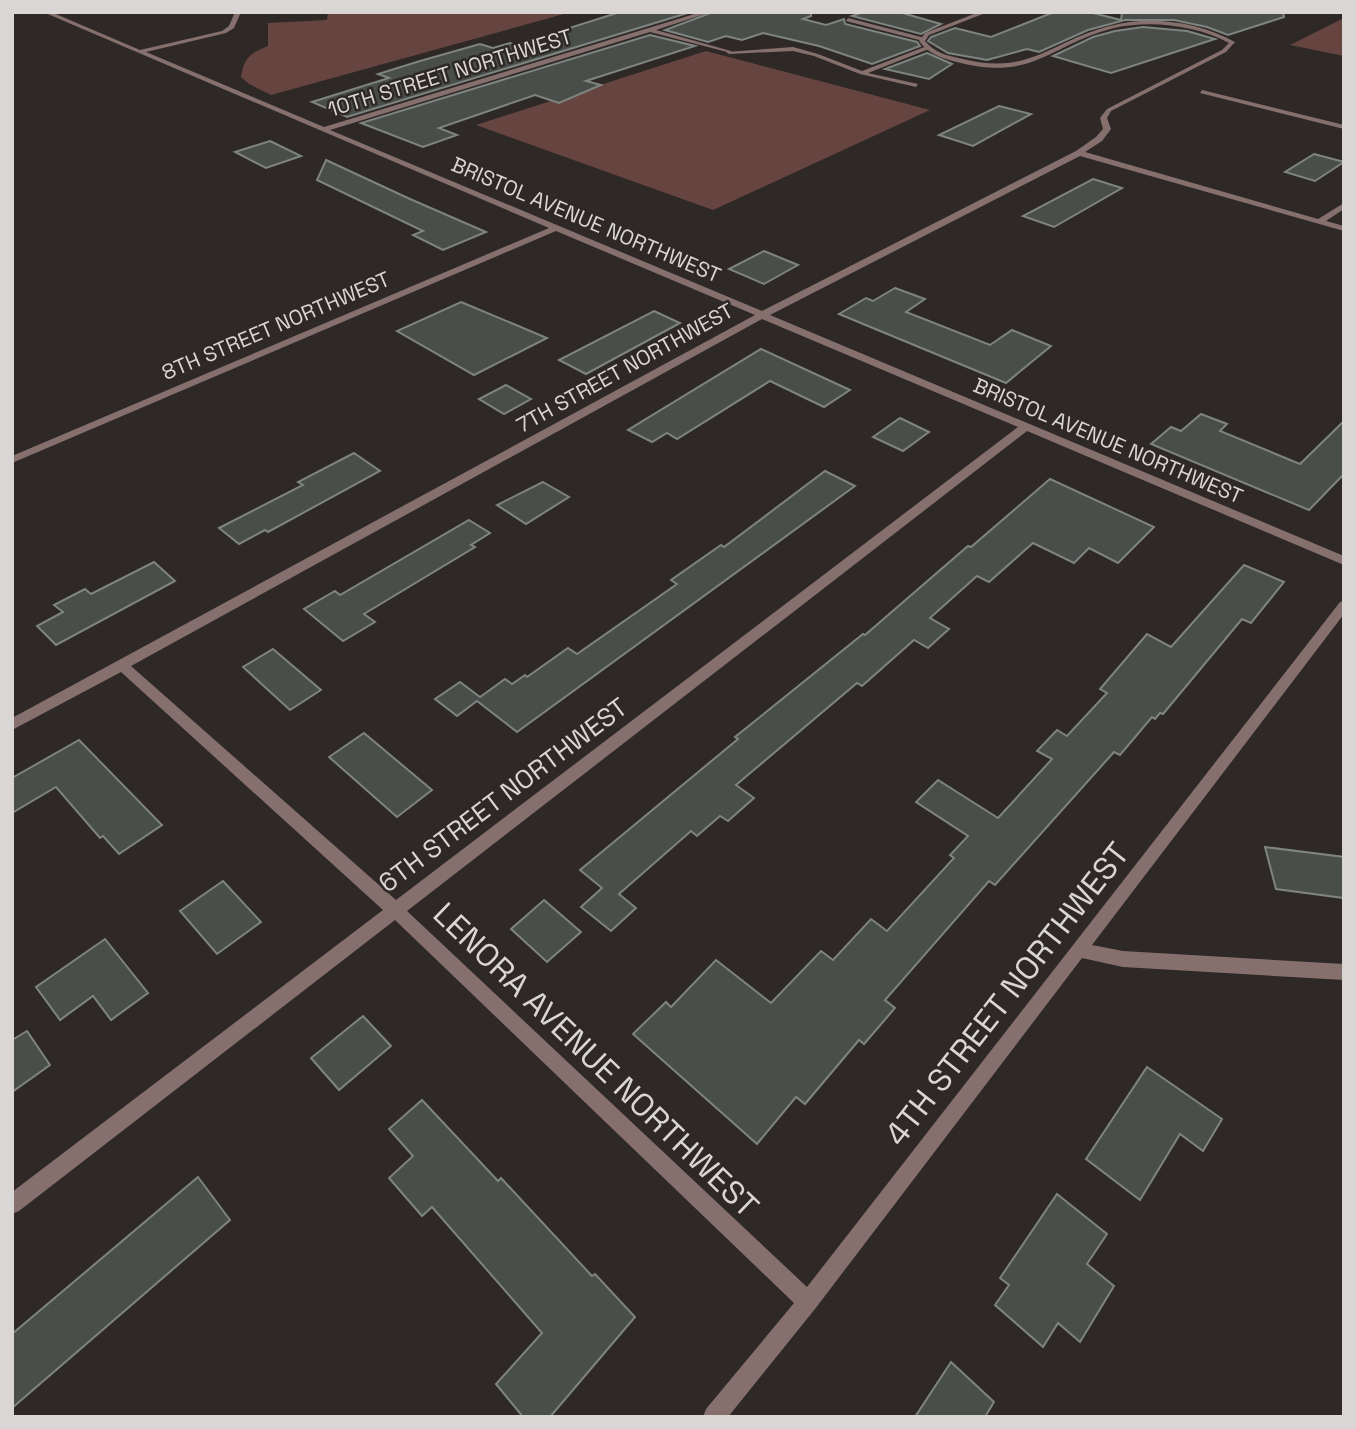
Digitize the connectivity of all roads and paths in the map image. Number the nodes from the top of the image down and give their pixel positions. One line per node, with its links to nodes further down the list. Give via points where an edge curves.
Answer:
1 (46, 12): 7 (street, BRISTOL AVENUE NORTHWEST)
2 (78, 12): 7 (street)
3 (238, 12): 11 (street, via 232,27 224,32)
4 (708, 12): 8 (street, 10TH STREET NORTHWEST)
5 (979, 13): 9 (street)
6 (848, 20): 9 (lane)
7 (71, 23): 11 (street, BRISTOL AVENUE NORTHWEST)
8 (650, 30): 12 (street); 17 (street, 10TH STREET NORTHWEST)
9 (925, 36): 10 (street, via 922,41)
10 (927, 48): 13 (lane); 18 (street, 7TH STREET NORTHWEST, via 967,63 1008,68 1116,26 1168,24 1199,29 1233,43 1109,110 1103,118 1107,129)
11 (138, 52): 17 (street, BRISTOL AVENUE NORTHWEST)
12 (729, 52): 13 (lane, via 793,49)
13 (862, 74): 14 (lane)
14 (916, 85)
15 (1202, 92): 16 (street)
16 (1344, 127)
17 (322, 130): 21 (street, BRISTOL AVENUE NORTHWEST)
18 (1079, 153): 20 (street); 23 (street, 7TH STREET NORTHWEST)
19 (1344, 205): 20 (street)
20 (1319, 222): 22 (street)
21 (555, 228): 23 (street, BRISTOL AVENUE NORTHWEST); 25 (street, 8TH STREET NORTHWEST)
22 (1344, 229)
23 (762, 315): 24 (street, BRISTOL AVENUE NORTHWEST); 28 (street, 7TH STREET NORTHWEST)
24 (1025, 427): 26 (street, BRISTOL AVENUE NORTHWEST); 30 (street, 6TH STREET NORTHWEST)
25 (12, 460)
26 (1344, 561)
27 (1344, 605): 31 (street, 4TH STREET NORTHWEST)
28 (123, 666): 29 (street, 7TH STREET NORTHWEST); 30 (street, LENORA AVENUE NORTHWEST)
29 (12, 725)
30 (394, 909): 33 (street, 6TH STREET NORTHWEST); 34 (street, LENORA AVENUE NORTHWEST)
31 (1078, 950): 32 (street, via 1123,959); 34 (street, 4TH STREET NORTHWEST)
32 (1344, 972)
33 (12, 1204)
34 (808, 1302): 35 (street, 4TH STREET NORTHWEST)
35 (714, 1417)

